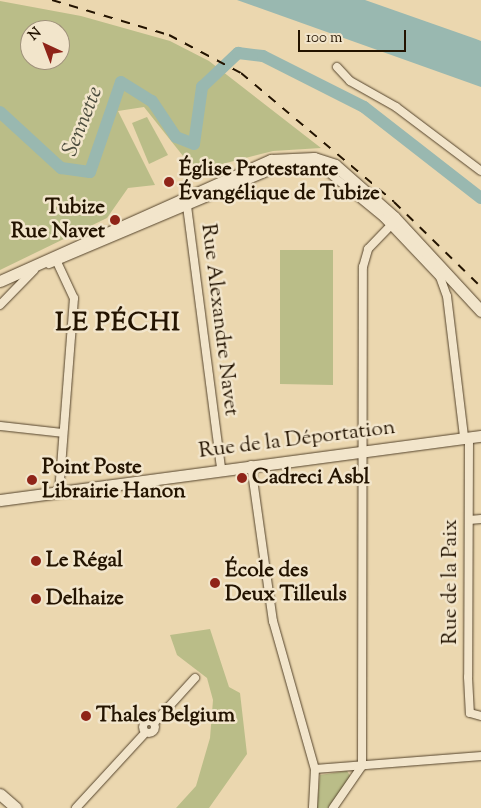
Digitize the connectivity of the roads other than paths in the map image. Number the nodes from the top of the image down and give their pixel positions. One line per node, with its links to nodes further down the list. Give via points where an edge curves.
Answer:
1 (337, 67): 2 (street, via 350,81 396,108)
2 (481, 171)
3 (187, 206): 4 (street, via 281,166 322,167); 5 (street); 17 (street, Rue Alexandre Navet)
4 (391, 225): 7 (street); 15 (street, via 368,249 364,262)
5 (57, 262): 6 (street); 13 (street, via 74,298)
6 (32, 267): 8 (main road, via 199,196 279,157 314,158 327,159 367,192); 9 (main road); 10 (street)
7 (440, 277): 8 (street); 14 (street, Rue de la Paix, via 447,296)
8 (453, 280): 11 (main road)
9 (0, 282)
10 (0, 305)
11 (481, 311)
12 (0, 426): 13 (street)
13 (63, 432): 18 (street)
14 (471, 437): 15 (main road, Rue de la Déportation); 21 (street, Rue de la Paix)
15 (363, 449): 16 (main road, Rue de la Déportation); 25 (street)
16 (252, 464): 17 (main road, Rue de la Déportation); 26 (street, via 273,621)
17 (221, 468): 18 (main road, Rue de la Déportation)
18 (59, 491): 19 (main road, Rue de la Déportation)
19 (0, 500)
20 (481, 519): 21 (street)
21 (469, 520): 23 (street, Rue de la Paix, via 470,713)
22 (195, 678): 29 (street, via 154,723 144,724 145,732)
23 (481, 716)
24 (481, 756): 25 (street)
25 (362, 766): 26 (street); 31 (street)
26 (315, 769): 30 (street)
27 (0, 794): 28 (main road)
28 (16, 808)
29 (76, 808)
30 (313, 808)
31 (333, 808)

